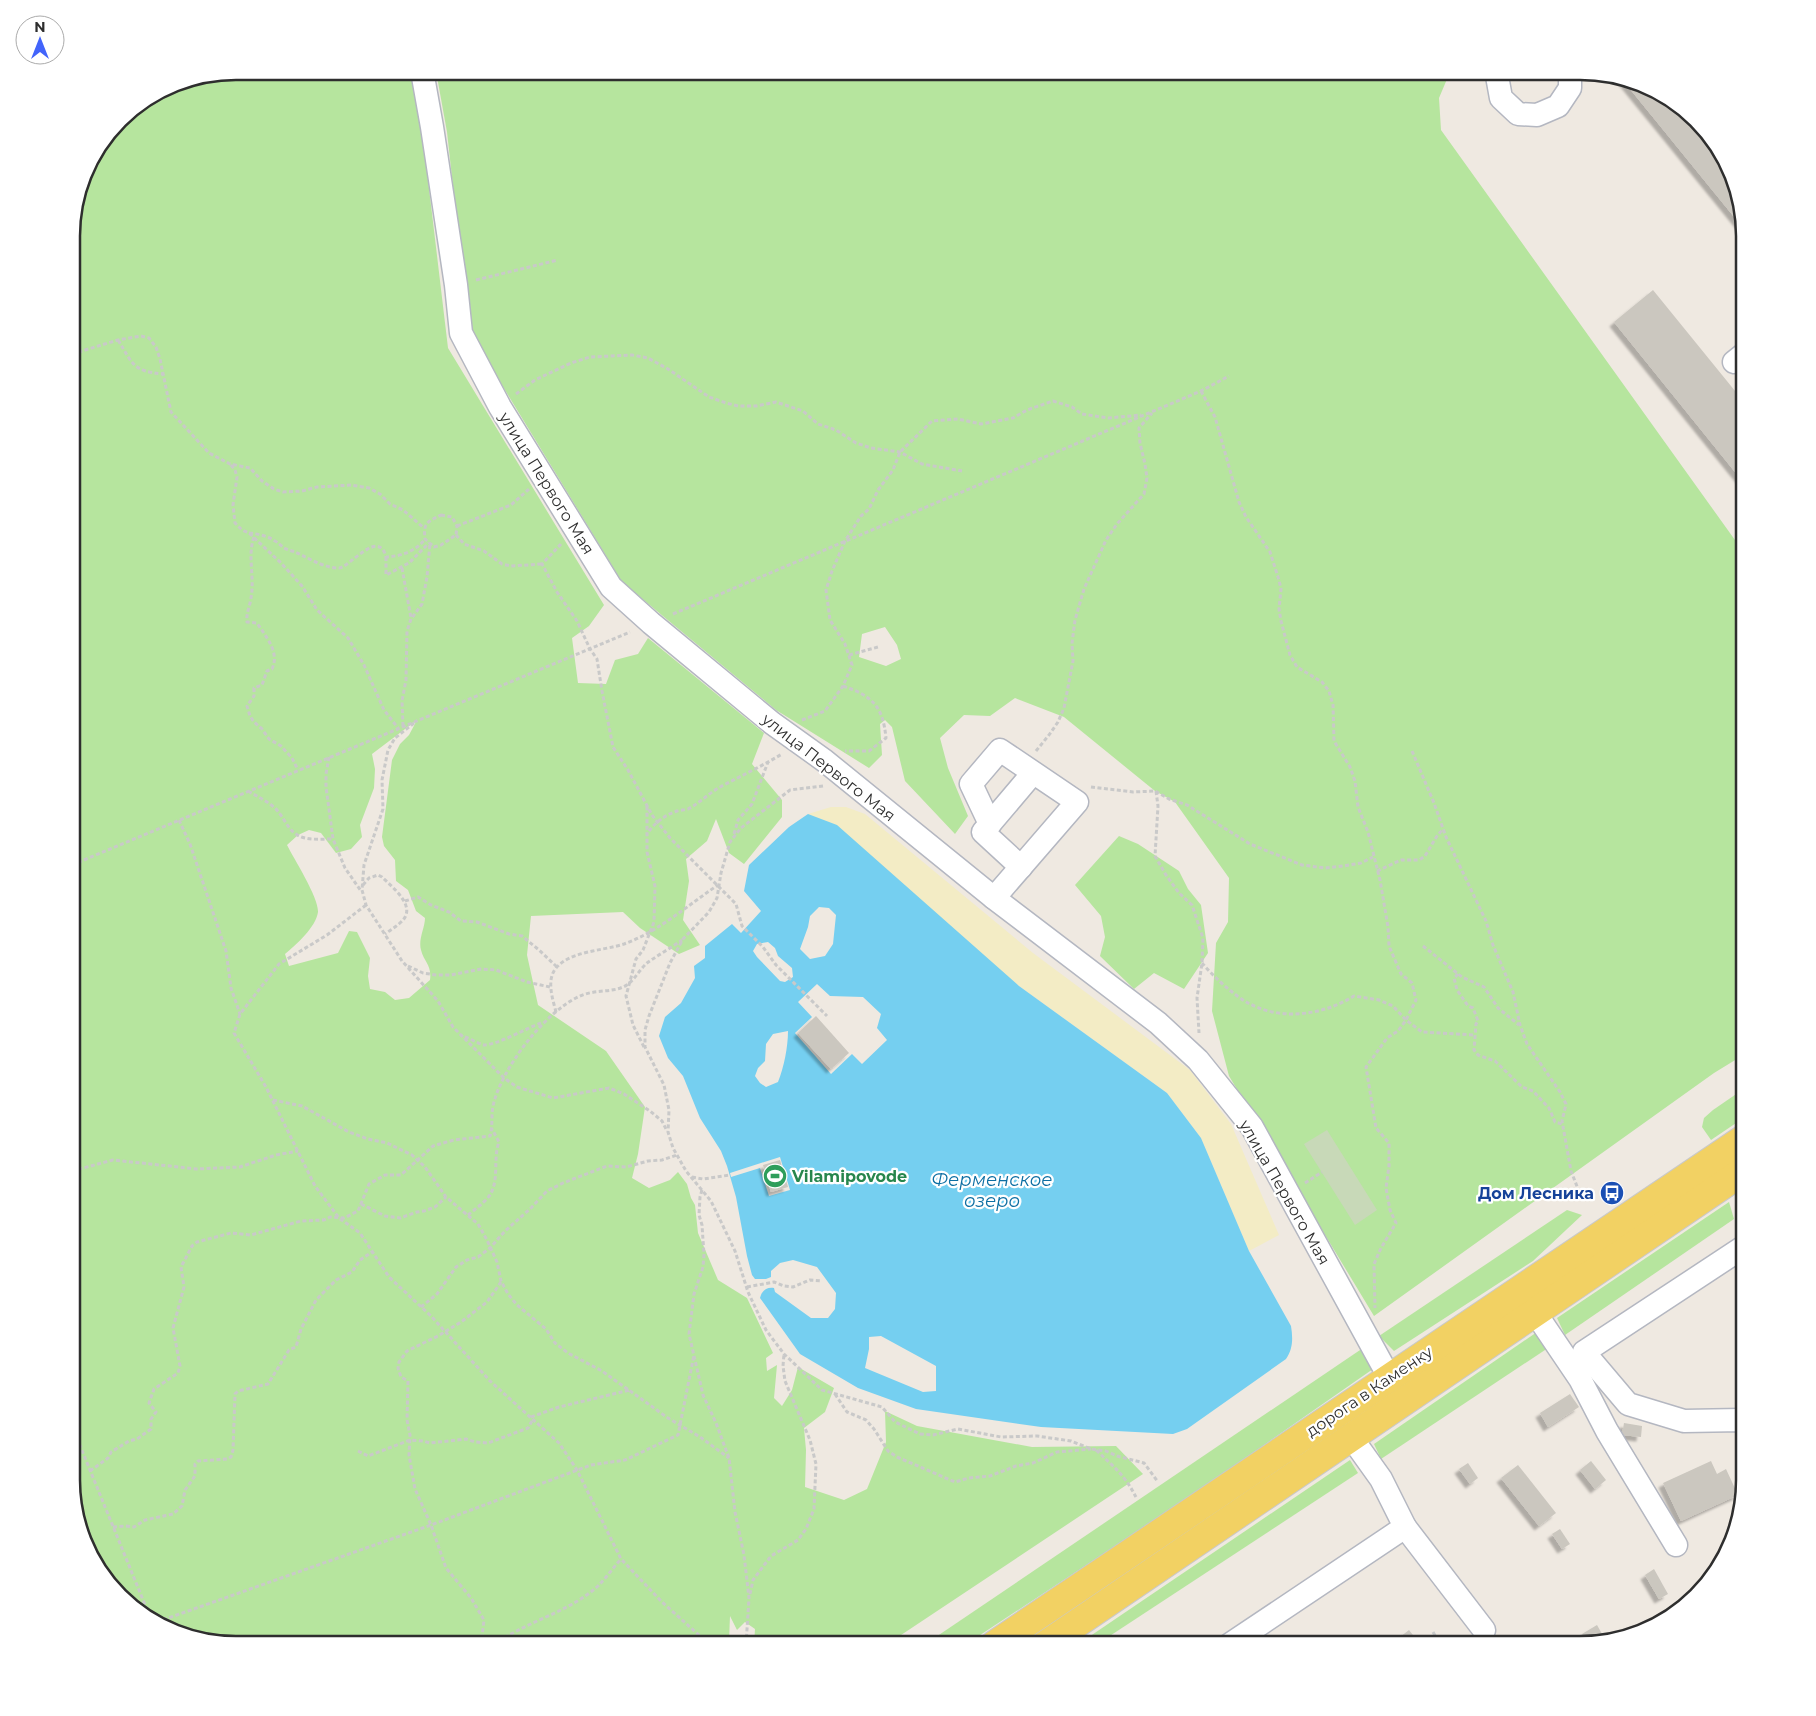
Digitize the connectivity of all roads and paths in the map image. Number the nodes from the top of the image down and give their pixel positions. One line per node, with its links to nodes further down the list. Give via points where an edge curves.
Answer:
1 (424, 80): 5 (street, улица Первого Мая)
2 (1499, 80): 3 (street, via 1501,98 1518,114 1538,115 1558,106 1570,88)
3 (1570, 80)
4 (558, 260): 5 (path)
5 (456, 286): 11 (street, улица Первого Мая, via 461,333)
6 (118, 340): 7 (path); 8 (path, via 136,367 148,373); 8 (path, via 141,336 149,338 156,347)
7 (80, 352)
8 (163, 374): 15 (path, via 171,412 209,453)
9 (1228, 376): 10 (path)
10 (1201, 391): 12 (path); 59 (path, via 1215,417 1239,502 1270,552 1281,589 1279,609 1290,655 1297,667 1322,682 1329,691 1333,705 1334,741 1350,766)
11 (500, 407): 14 (path, via 535,380 571,363 590,357 632,355 662,365 709,397 738,406 776,402 803,411 818,424 836,430 856,443); 20 (street, улица Первого Мая)
12 (1154, 411): 13 (path); 46 (path, via 1139,428 1147,478 1144,494 1106,540 1084,589 1075,620 1064,708 1058,722 1034,752)
13 (1146, 414): 14 (path, via 1108,418 1082,414 1053,400 1013,418 981,424 958,419 932,421); 25 (path)
14 (900, 452): 16 (path, via 922,464); 25 (path, via 869,509)
15 (230, 464): 19 (path, via 250,468 262,481 283,492 350,485 369,488); 21 (path, via 237,477 233,505 235,523)
16 (962, 472)
17 (524, 494): 18 (path, via 510,505)
18 (457, 526): 19 (path, via 452,517 441,515); 22 (path)
19 (424, 528): 24 (path)
20 (575, 528): 28 (path); 31 (street, улица Первого Мая, via 611,586)
21 (249, 533): 23 (path); 27 (path, via 275,540 285,549 319,564 340,568 372,548 380,547)
22 (456, 535): 26 (path, via 441,545 434,547); 28 (path, via 464,544 484,551 502,564)
23 (254, 537): 39 (path, via 302,586 316,610 348,638 384,710); 45 (path, via 250,548 251,599 246,616 247,622 257,623 270,642 274,665 267,671 262,685 254,688 254,696 247,706 254,722 269,739 281,746)
24 (425, 539): 26 (path); 27 (path, via 418,548)
25 (845, 541): 31 (path); 34 (path, via 826,590 830,620)
26 (430, 543): 29 (path); 30 (path, via 422,604)
27 (386, 556): 29 (path, via 386,575)
28 (542, 564): 33 (path)
29 (402, 567): 30 (path)
30 (411, 619): 38 (path, via 407,631)
31 (643, 627): 33 (path); 37 (street, улица Первого Мая)
32 (878, 647): 34 (path)
33 (590, 649): 36 (path); 51 (path, via 598,659 613,747)
34 (848, 655): 35 (path, via 852,665)
35 (843, 686): 37 (path, via 825,711 802,720); 43 (path, via 861,692 878,708 884,720 886,738 869,751 842,752)
36 (418, 720): 38 (path); 63 (path, via 396,738 388,750 382,780 382,809 364,865)
37 (772, 723): 40 (street, улица Первого Мая)
38 (403, 726): 39 (path)
39 (398, 728): 42 (path)
40 (800, 743): 43 (street, улица Первого Мая); 44 (path)
41 (1412, 751): 55 (path)
42 (329, 757): 45 (path); 58 (path, via 326,787)
43 (824, 761): 47 (street, улица Первого Мая)
44 (768, 762): 53 (path, via 719,787 687,809); 57 (path, via 752,804 738,820)
45 (298, 770): 48 (path)
46 (1033, 773): 50 (street); 54 (street); 54 (street, via 1000,750 971,784)
47 (854, 784): 57 (path, via 790,790); 66 (street, улица Первого Мая)
48 (248, 791): 52 (path); 58 (path, via 267,801 291,831 305,838)
49 (1156, 791): 50 (path, via 1134,792 1086,786); 59 (path, via 1169,799 1188,804 1250,844 1302,865 1343,866 1362,863); 73 (path, via 1156,856 1179,893 1192,905 1203,938)
50 (1068, 796): 61 (street, via 1077,802)
51 (648, 805): 53 (path); 56 (path)
52 (179, 820): 60 (path); 80 (path, via 226,951 230,988)
53 (657, 821): 56 (path); 64 (path)
54 (990, 824): 61 (street, via 983,832)
55 (1444, 829): 62 (path, via 1419,860 1401,860); 84 (path, via 1486,921 1513,992)
56 (648, 832): 69 (path, via 647,852 655,886)
57 (734, 837): 64 (path)
58 (334, 839): 65 (path, via 345,868)
59 (1373, 857): 62 (path)
60 (80, 862)
61 (1021, 867): 66 (street)
62 (1377, 871): 82 (path, via 1390,946 1401,974 1412,983 1416,1000)
63 (362, 885): 65 (path); 67 (path, via 378,875)
64 (718, 885): 69 (path); 71 (path, via 717,898 709,912); 81 (path, via 736,904 742,926)
65 (363, 894): 68 (path)
66 (994, 898): 88 (street, улица Первого Мая, via 1158,1023)
67 (405, 901): 70 (path, via 407,914 402,922); 75 (path, via 418,897 461,921 477,922 522,936)
68 (366, 905): 70 (path); 80 (path, via 327,935 279,964)
69 (652, 931): 75 (path, via 624,944 574,956); 77 (path, via 636,959)
70 (385, 934): 74 (path)
71 (683, 939): 77 (path, via 646,964); 87 (path, via 649,1016)
72 (1422, 946): 76 (path)
73 (1202, 963): 82 (path, via 1214,977 1248,1003 1269,1011 1293,1014 1321,1011 1354,996 1394,1006); 88 (path, via 1197,998)
74 (406, 965): 78 (path, via 436,975 481,968 496,970); 86 (path, via 438,1001)
75 (557, 967): 78 (path)
76 (1458, 974): 84 (path, via 1484,987 1498,1008); 85 (path, via 1454,985 1475,1012 1478,1021)
77 (628, 983): 79 (path, via 625,987 577,997); 87 (path, via 628,1008)
78 (550, 987): 79 (path)
79 (556, 1012): 83 (path)
80 (240, 1014): 90 (path, via 234,1033)
81 (827, 1016)
82 (1406, 1020): 85 (path, via 1422,1032); 115 (path, via 1387,1038 1366,1067 1376,1128 1389,1143 1386,1188 1396,1223 1374,1264)
83 (544, 1022): 86 (path, via 484,1045); 89 (path, via 519,1052)
84 (1520, 1025): 91 (path, via 1527,1044 1566,1104)
85 (1475, 1035): 91 (path, via 1474,1050 1478,1055 1495,1061 1522,1087 1533,1091 1549,1108 1555,1122)
86 (462, 1036): 89 (path)
87 (645, 1048): 93 (path, via 664,1084 669,1110)
88 (1198, 1060): 120 (street, улица Первого Мая, via 1252,1127)
89 (504, 1078): 92 (path, via 493,1106); 93 (path, via 517,1087 552,1098 609,1088 650,1111 662,1121)
90 (272, 1100): 95 (path); 97 (path, via 302,1106 349,1132 388,1143)
91 (1563, 1124): 103 (path, via 1570,1171)
92 (492, 1129): 97 (path, via 490,1136 433,1146); 106 (path, via 499,1142 491,1194)
93 (668, 1132): 96 (path)
94 (1736, 1144): 120 (main road, дорога в Каменку)
95 (298, 1151): 98 (path, via 276,1154 240,1167 197,1169 113,1160); 107 (path, via 315,1186)
96 (677, 1156): 101 (path); 108 (path, via 626,1167 607,1166 563,1183 547,1191)
97 (417, 1160): 104 (path); 105 (path, via 401,1175 385,1175 369,1184)
98 (80, 1169)
99 (730, 1175): 101 (path, via 703,1179)
100 (1736, 1176): 116 (main road, дорога в Каменку)
101 (691, 1177): 102 (path)
102 (702, 1189): 113 (path, via 735,1251); 119 (path, via 699,1215 703,1267 694,1294 689,1334)
103 (1580, 1194)
104 (446, 1197): 105 (path, via 435,1207 400,1218 385,1216); 106 (path)
105 (361, 1204): 107 (path, via 358,1211)
106 (468, 1215): 108 (path, via 478,1224)
107 (339, 1218): 109 (path, via 360,1234); 133 (path, via 300,1221 251,1235 214,1236 192,1246 181,1267 184,1286 173,1328 180,1366 178,1373 152,1393 149,1403 156,1412 151,1419 151,1429 111,1452)
108 (490, 1248): 111 (path); 114 (path, via 456,1267 438,1294)
109 (372, 1252): 114 (path, via 389,1277); 137 (path, via 316,1300 296,1347 290,1350 268,1384 235,1394 230,1457 198,1461 195,1476 184,1490 182,1506 173,1514 145,1520 134,1527)
110 (1736, 1252): 124 (street, via 1584,1352 1628,1404 1684,1421)
111 (501, 1281): 117 (path, via 487,1302); 121 (path, via 517,1305 546,1329 555,1343)
112 (822, 1281): 113 (path, via 810,1280 793,1286 774,1282)
113 (747, 1287): 118 (path, via 766,1330)
114 (421, 1307): 117 (path)
115 (1375, 1310)
116 (1534, 1311): 126 (main road, дорога в Каменку); 139 (street, via 1580,1379 1607,1431)
117 (446, 1332): 123 (path, via 490,1381); 127 (path, via 407,1351 399,1362 400,1377 408,1381)
118 (784, 1354): 122 (path, via 822,1390); 141 (path, via 785,1381 810,1440 816,1464 814,1509 806,1530 798,1540 771,1556 761,1569 753,1580)
119 (694, 1355): 125 (path); 131 (path, via 703,1395)
120 (1389, 1377): 150 (main road, дорога в Каменку)
121 (630, 1390): 123 (path, via 559,1407); 125 (path)
122 (835, 1394): 129 (path, via 882,1407 895,1422 920,1434 933,1435 958,1429 1001,1437 1037,1436 1071,1441); 129 (path, via 847,1412 866,1420 897,1457 955,1482 990,1476 1057,1452)
123 (532, 1418): 127 (path, via 528,1428 488,1442); 132 (path, via 559,1443)
124 (1736, 1420)
125 (681, 1426): 131 (path); 132 (path, via 678,1435 625,1460)
126 (1351, 1437): 138 (street, via 1381,1479); 151 (main road, дорога в Каменку)
127 (410, 1440): 130 (path, via 368,1456); 136 (path, via 409,1455 415,1489)
128 (80, 1446): 133 (path)
129 (1093, 1449): 134 (path, via 1144,1463); 135 (path, via 1121,1473)
130 (358, 1452)
131 (729, 1458): 141 (path)
132 (577, 1470): 136 (path); 140 (path)
133 (90, 1471): 142 (path)
134 (1158, 1482)
135 (1136, 1497)
136 (431, 1525): 143 (path); 146 (path, via 446,1568 484,1620)
137 (113, 1527)
138 (1406, 1527): 144 (street); 152 (street)
139 (1676, 1546)
140 (621, 1559): 147 (path, via 598,1586 577,1600); 148 (path)
141 (749, 1598): 149 (path)
142 (146, 1608)
143 (165, 1619)
144 (1484, 1630)
145 (1433, 1632): 153 (path)
146 (482, 1636)
147 (505, 1636)
148 (700, 1636)
149 (747, 1636)
150 (1006, 1636)
151 (1057, 1636)
152 (1241, 1636)
153 (1435, 1636)

